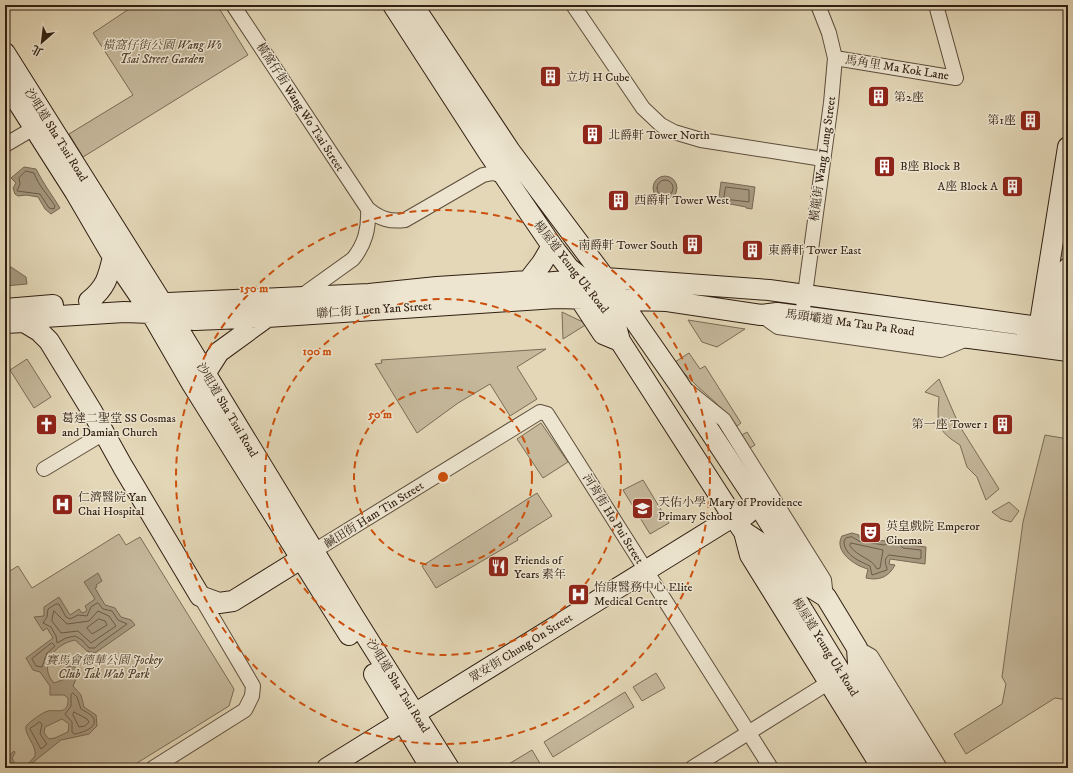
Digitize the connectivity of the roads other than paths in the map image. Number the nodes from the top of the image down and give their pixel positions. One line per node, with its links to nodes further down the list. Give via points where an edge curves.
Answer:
1 (233, 5): 15 (street, 橫窩仔街 Wang Wo Tsai Street)
2 (393, 5): 14 (main road, 楊屋道 Yeung Uk Road)
3 (413, 5): 17 (main road, 楊屋道 Yeung Uk Road, via 510,151)
4 (573, 5): 13 (street, via 643,108 661,125 700,140)
5 (818, 5): 8 (street, 橫龍街 Wang Lung Street)
6 (936, 5): 8 (street, 馬角里 Ma Kok Lane, via 956,78)
7 (5, 53): 31 (main road, 沙咀道 Sha Tsui Road)
8 (835, 58): 13 (street, 橫龍街 Wang Lung Street)
9 (5, 82): 10 (main road, 沙咀道 Sha Tsui Road)
10 (34, 128): 11 (street); 18 (main road, 沙咀道 Sha Tsui Road)
11 (5, 145)
12 (1068, 147): 39 (main road)
13 (823, 159): 24 (street, 橫龍街 Wang Lung Street)
14 (504, 176): 15 (street, via 493,173 483,175 405,220 386,220); 16 (main road, 楊屋道 Yeung Uk Road)
15 (368, 210): 25 (street, via 368,228 364,245 359,252)
16 (552, 246): 21 (main road, 楊屋道 Yeung Uk Road, via 569,268); 22 (main road)
17 (586, 252): 20 (main road, 楊屋道 Yeung Uk Road); 23 (main road)
18 (113, 258): 28 (main road, via 106,282); 31 (main road, 沙咀道 Sha Tsui Road)
19 (1068, 268): 36 (main road)
20 (605, 278): 21 (main road, 馬頭壩道 Ma Tau Pa Road); 23 (main road, 馬頭壩道 Ma Tau Pa Road); 27 (main road, 楊屋道 Yeung Uk Road)
21 (583, 279): 22 (main road, 聯仁街 Luen Yan Street, via 542,283); 26 (main road, 楊屋道 Yeung Uk Road)
22 (528, 281): 25 (main road, 聯仁街 Luen Yan Street)
23 (642, 281): 24 (main road, 馬頭壩道 Ma Tau Pa Road)
24 (805, 294): 33 (street, 橫龍街 Wang Lung Street); 39 (main road, 馬頭壩道 Ma Tau Pa Road)
25 (300, 297): 31 (main road, 聯仁街 Luen Yan Street)
26 (588, 299): 27 (main road, 馬頭壩道 Ma Tau Pa Road); 34 (main road, 聯仁街 Luen Yan Street, via 556,298); 48 (main road, 楊屋道 Yeung Uk Road, via 616,326 620,341)
27 (620, 299): 29 (main road, 馬頭壩道 Ma Tau Pa Road); 37 (main road, 楊屋道 Yeung Uk Road)
28 (89, 301): 30 (main road); 31 (main road)
29 (667, 301): 32 (main road, 馬頭壩道 Ma Tau Pa Road); 37 (main road, via 652,314)
30 (5, 308)
31 (157, 309): 34 (main road, 聯仁街 Luen Yan Street, via 195,320); 35 (main road, via 44,317); 41 (main road, 沙咀道 Sha Tsui Road); 49 (main road, 沙咀道 Sha Tsui Road, via 192,384)
32 (761, 316): 33 (main road, 馬頭壩道 Ma Tau Pa Road, via 778,313); 38 (street, 馬頭壩道 Ma Tau Pa Road, via 778,327 941,350)
33 (802, 316): 38 (main road, 馬頭壩道 Ma Tau Pa Road)
34 (267, 317): 41 (main road, via 219,352)
35 (14, 323): 44 (main road, via 39,331 49,341)
36 (1063, 330): 39 (main road); 40 (main road)
37 (645, 335): 42 (main road, 楊屋道 Yeung Uk Road)
38 (967, 338): 39 (main road, 馬頭壩道 Ma Tau Pa Road)
39 (1037, 338): 40 (main road, 馬頭壩道 Ma Tau Pa Road)
40 (1062, 350)
41 (205, 374): 49 (main road, 沙咀道 Sha Tsui Road)
42 (678, 383): 46 (main road, 楊屋道 Yeung Uk Road); 47 (street, 楊屋道 Yeung Uk Road, via 724,420)
43 (544, 412): 49 (street, 鹹田街 Ham Tin Street, via 540,412); 50 (street, 河背街 Ho Pui Street)
44 (104, 432): 45 (street); 51 (main road)
45 (44, 468)
46 (761, 511): 47 (street, 眾安街 Chung On Street); 48 (main road, 眾安街 Chung On Street); 52 (main road, 楊屋道 Yeung Uk Road, via 810,587)
47 (783, 513): 52 (street, 楊屋道 Yeung Uk Road, via 824,580)
48 (739, 524): 50 (main road, 眾安街 Chung On Street); 54 (main road, 楊屋道 Yeung Uk Road, via 750,555); 64 (main road, 楊屋道 Yeung Uk Road, via 766,550)
49 (307, 556): 51 (main road, 鹹田街 Ham Tin Street, via 227,603 211,601); 55 (main road, 沙咀道 Sha Tsui Road)
50 (645, 571): 55 (main road, 眾安街 Chung On Street); 56 (street, 河背街 Ho Pui Street)
51 (200, 596): 57 (street, via 253,686 252,696 245,710)
52 (826, 597): 53 (main road, 楊屋道 Yeung Uk Road)
53 (857, 648): 65 (main road, 楊屋道 Yeung Uk Road, via 858,664); 66 (street, 楊屋道 Yeung Uk Road, via 871,656)
54 (828, 683): 56 (street); 63 (main road, 楊屋道 Yeung Uk Road)
55 (409, 718): 58 (main road, 眾安街 Chung On Street); 59 (main road, 沙咀道 Sha Tsui Road); 60 (main road, 沙咀道 Sha Tsui Road)
56 (748, 732): 61 (street); 62 (street, 河背街 Ho Pui Street)
57 (154, 768)
58 (327, 768)
59 (431, 768)
60 (449, 768)
61 (692, 768)
62 (771, 768)
63 (882, 768)
64 (899, 768)
65 (922, 768)
66 (940, 768)

